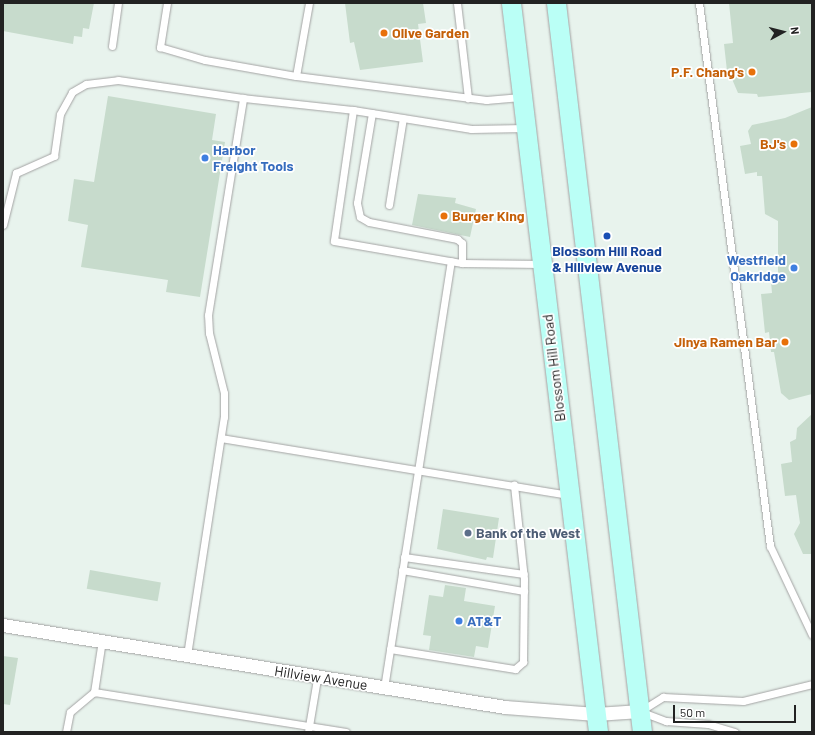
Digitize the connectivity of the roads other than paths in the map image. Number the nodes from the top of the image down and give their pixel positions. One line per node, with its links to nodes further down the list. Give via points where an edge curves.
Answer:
1 (118, 3): 8 (lane)
2 (167, 3): 9 (lane, via 160,47 205,60)
3 (309, 3): 9 (lane)
4 (457, 3): 12 (lane)
5 (511, 3): 10 (main road, Blossom Hill Road)
6 (556, 3): 39 (main road)
7 (699, 3): 31 (lane, via 770,546)
8 (112, 46)
9 (296, 76): 12 (lane)
10 (522, 97): 12 (lane); 16 (main road, Blossom Hill Road)
11 (243, 98): 13 (lane); 18 (lane, via 118,80 86,84 72,92 60,114 54,156 16,173); 22 (lane, via 208,315 209,333 224,393)
12 (468, 98)
13 (352, 110): 14 (lane); 19 (lane, via 334,241)
14 (372, 113): 15 (lane); 20 (lane, via 357,203 360,217 369,222 457,238 462,243)
15 (403, 118): 16 (lane, via 470,129); 17 (lane)
16 (526, 128): 21 (main road, Blossom Hill Road)
17 (389, 205)
18 (3, 225)
19 (451, 261): 20 (lane); 23 (lane)
20 (462, 263): 21 (lane)
21 (542, 264): 25 (main road, Blossom Hill Road)
22 (221, 438): 23 (lane); 34 (lane)
23 (418, 470): 24 (lane); 26 (lane)
24 (514, 485): 25 (lane); 28 (lane)
25 (570, 495): 40 (main road, Blossom Hill Road)
26 (404, 557): 27 (lane); 28 (lane)
27 (402, 570): 29 (lane); 33 (lane)
28 (524, 574): 29 (lane)
29 (524, 591): 33 (lane, via 523,662 515,669)
30 (3, 625): 32 (street, Hillview Avenue)
31 (812, 634)
32 (102, 640): 34 (street, Hillview Avenue); 38 (lane)
33 (390, 649): 37 (lane)
34 (187, 655): 35 (street, Hillview Avenue)
35 (317, 679): 37 (street, Hillview Avenue); 41 (lane)
36 (812, 684): 39 (lane, via 743,701 663,697)
37 (384, 688): 40 (street, Hillview Avenue)
38 (94, 692): 41 (lane); 42 (lane, via 70,712)
39 (640, 711): 40 (street, Hillview Avenue); 44 (main road); 45 (lane, via 666,721 708,724)
40 (597, 723)
41 (309, 729): 43 (lane)
42 (66, 732)
43 (346, 732)
44 (642, 732)
45 (735, 732)

